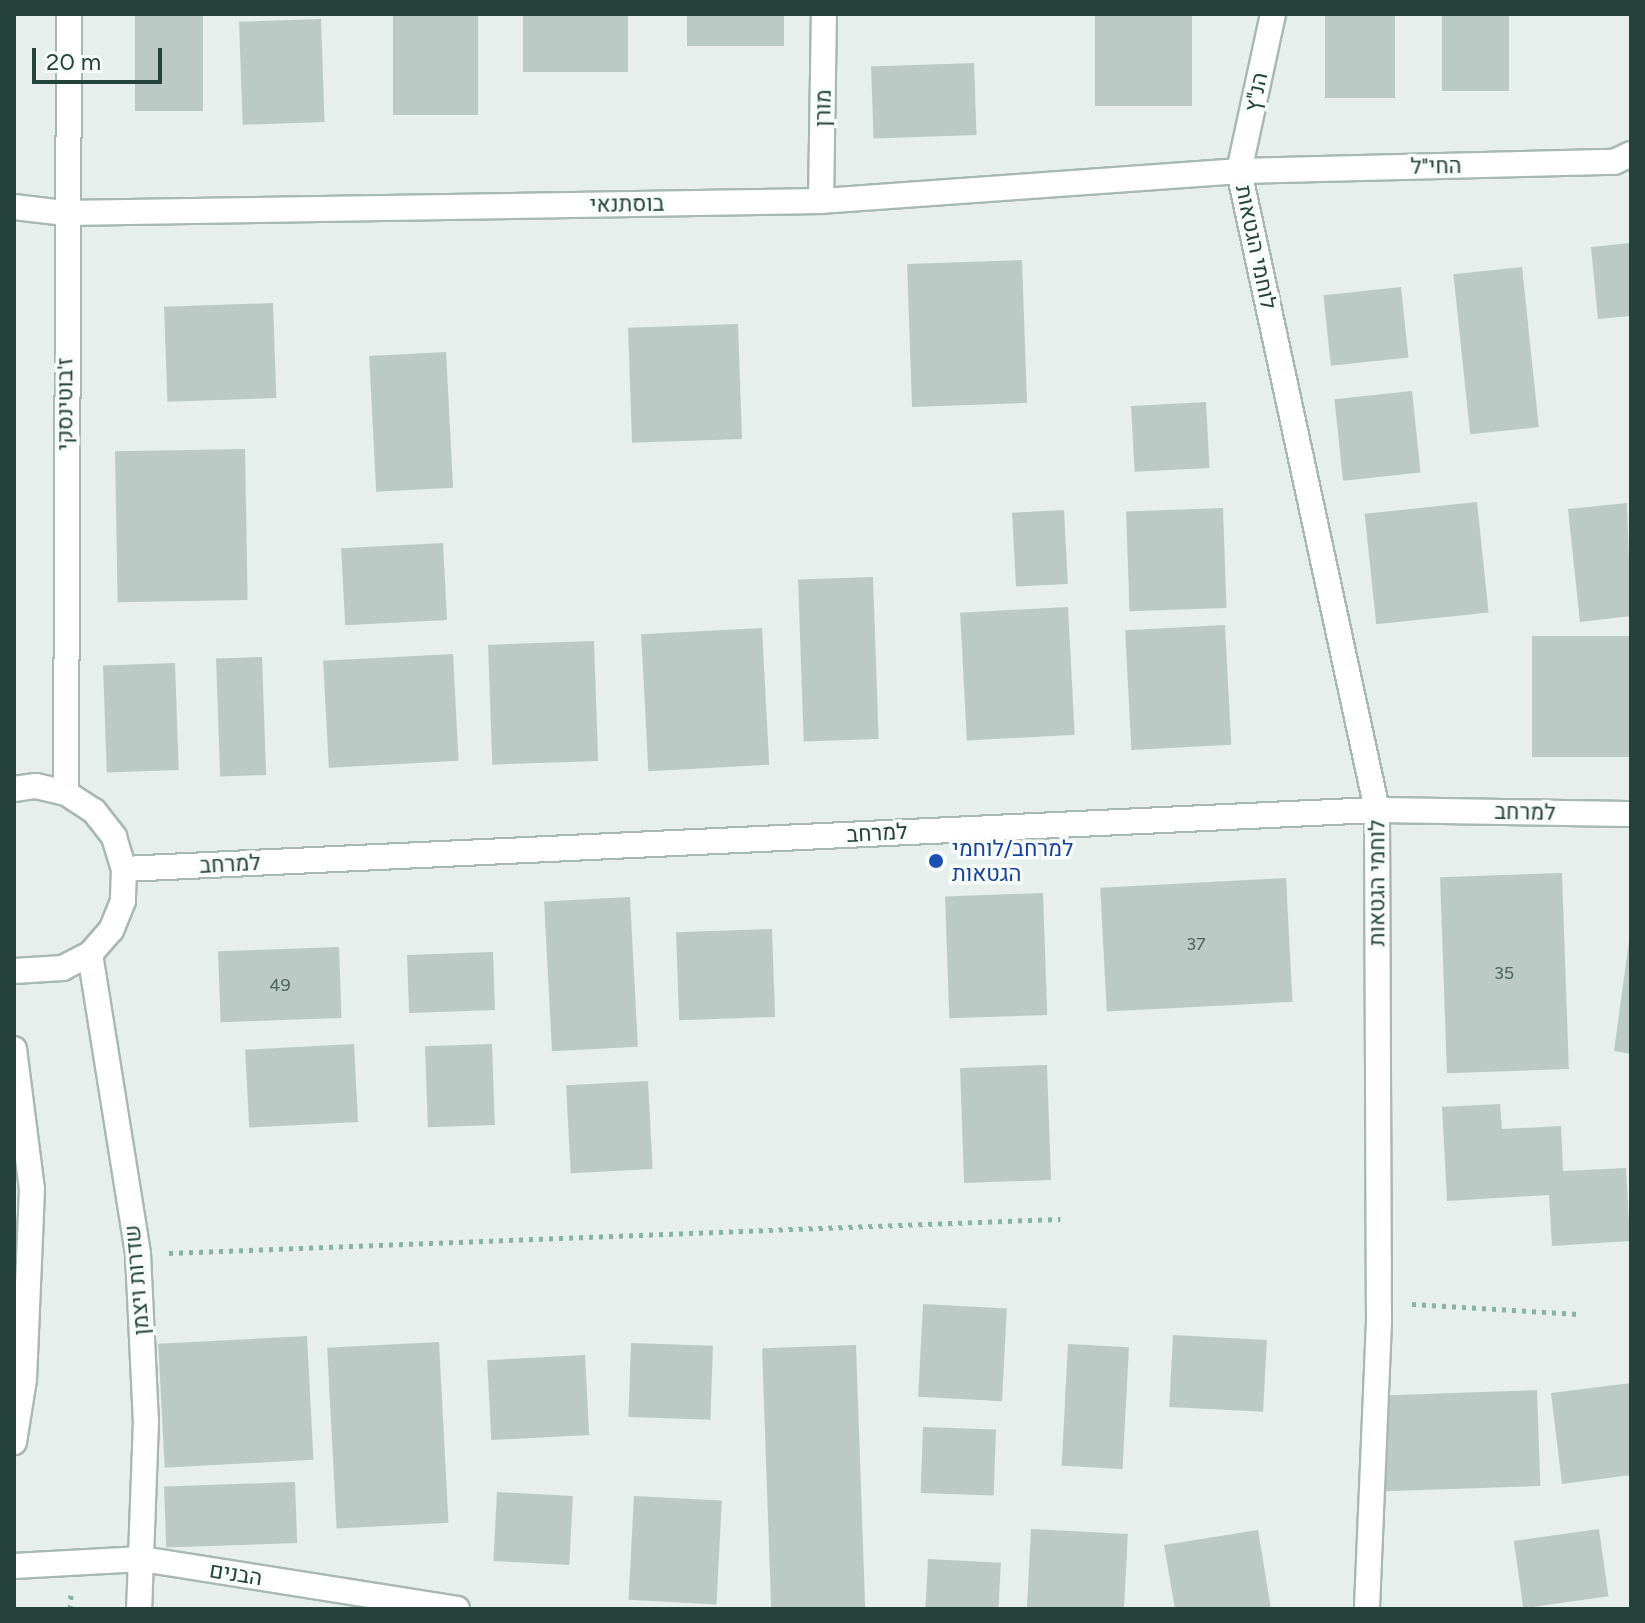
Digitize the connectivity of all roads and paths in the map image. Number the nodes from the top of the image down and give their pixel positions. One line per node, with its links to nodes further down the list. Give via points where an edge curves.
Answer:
1 (69, 14): 8 (street, ז'בוטינסקי)
2 (824, 14): 6 (street, מורן)
3 (1273, 14): 5 (street, הנ"ץ)
4 (1631, 154): 5 (street, החי"ל, via 1614,162)
5 (1239, 171): 6 (street, בוסתנאי); 11 (street, לוחמי הגטאות)
6 (821, 201): 8 (street, בוסתנאי)
7 (14, 207): 8 (street, בוסתנאי)
8 (64, 213): 10 (street, ז'בוטינסקי)
9 (14, 789): 10 (street, via 36,786)
10 (66, 793): 13 (street, via 94,811 114,837)
11 (1377, 810): 12 (street, למרחב); 13 (street, למרחב); 19 (street, לוחמי הגטאות)
12 (1631, 814)
13 (124, 869): 14 (street, via 123,901 111,930)
14 (90, 954): 15 (street, via 63,968); 18 (street, שדרות ויצמן)
15 (14, 971)
16 (14, 1049): 21 (street, via 32,1189 24,1379)
17 (1060, 1219): 18 (path)
18 (138, 1254): 22 (street, שדרות ויצמן, via 146,1421)
19 (1379, 1302): 20 (path); 26 (street, לוחמי הגטאות)
20 (1579, 1314)
21 (14, 1442)
22 (142, 1559): 23 (street, הבנים); 24 (street, שדרות ויצמן); 25 (street, הבנים)
23 (14, 1566)
24 (139, 1609)
25 (457, 1609)
26 (1367, 1609)

